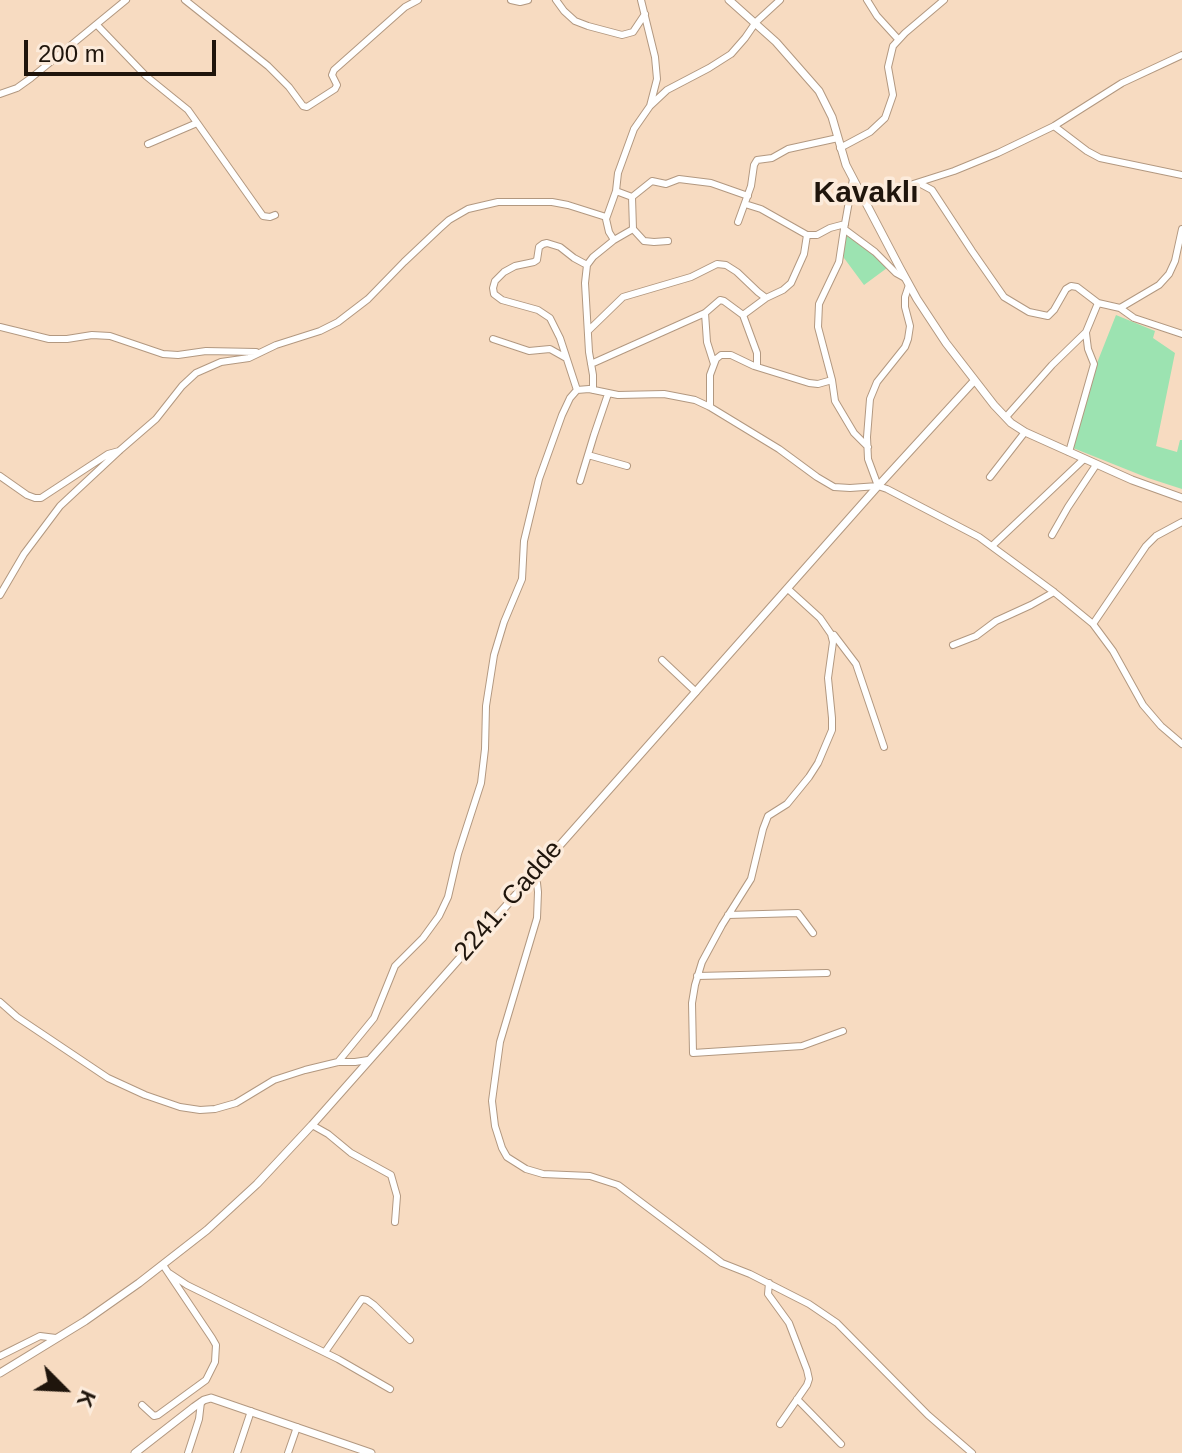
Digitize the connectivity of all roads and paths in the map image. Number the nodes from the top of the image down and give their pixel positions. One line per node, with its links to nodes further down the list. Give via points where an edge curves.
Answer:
1 (126, 0): 14 (street)
2 (185, 0): 3 (street, via 268,66 305,107 335,89 334,70)
3 (418, 0)
4 (511, 0): 5 (street)
5 (528, 0)
6 (556, 0): 12 (street, via 575,21 622,35 633,32)
7 (641, 0): 12 (street)
8 (729, 0): 13 (street)
9 (780, 0): 13 (street)
10 (867, 0): 15 (street)
11 (944, 0): 15 (street)
12 (645, 14): 18 (street, via 657,79)
13 (756, 22): 18 (street, via 731,54 667,90); 21 (street, via 819,91)
14 (97, 25): 17 (street, via 24,83); 19 (street)
15 (898, 39): 23 (street, via 889,56 893,95 885,118)
16 (1182, 55): 20 (street, via 1122,83)
17 (0, 94)
18 (650, 106): 28 (street, via 634,129)
19 (197, 123): 22 (street); 31 (street, via 261,213)
20 (1054, 126): 24 (street, via 1100,158); 26 (street)
21 (838, 138): 23 (street); 30 (street, via 757,160)
22 (148, 144)
23 (840, 148): 25 (street)
24 (1182, 175)
25 (853, 179): 27 (street); 34 (street)
26 (919, 183): 27 (street); 43 (street, via 932,190 1004,297 1048,316 1071,286)
27 (858, 190): 41 (street)
28 (616, 191): 29 (street); 32 (street)
29 (632, 197): 30 (street, via 652,181 666,184 679,179 711,183); 35 (street)
30 (747, 200): 33 (street); 37 (street)
31 (275, 215)
32 (606, 217): 38 (street); 52 (street, via 552,202 498,202 468,209 449,220 348,316)
33 (738, 222)
34 (844, 227): 37 (street); 41 (street); 57 (street, via 839,262 817,311)
35 (633, 229): 38 (street); 39 (street, via 644,241)
36 (1182, 229): 44 (street, via 1169,274)
37 (807, 235): 42 (street, via 791,283)
38 (614, 240): 40 (street)
39 (668, 241)
40 (587, 265): 48 (street); 53 (street, via 547,243 539,247 537,260 504,272 493,288 502,300 550,318)
41 (907, 281): 58 (street); 65 (street, via 908,339 873,389)
42 (766, 298): 46 (street); 48 (street, via 731,268 715,264 691,277 623,297)
43 (1098, 303): 44 (street); 49 (street)
44 (1120, 308): 50 (street)
45 (705, 313): 46 (street, via 722,300); 54 (street); 55 (street)
46 (743, 315): 56 (street)
47 (0, 327): 52 (street, via 49,339 110,336 163,354)
48 (588, 331): 54 (street)
49 (1086, 332): 63 (street); 67 (street, via 1094,364)
50 (1182, 334)
51 (493, 339): 53 (street, via 529,351 550,349)
52 (259, 353): 66 (street, via 196,373)
53 (566, 358): 59 (street)
54 (591, 364): 60 (street)
55 (714, 364): 56 (street, via 726,354); 62 (street)
56 (757, 366): 57 (street, via 809,383)
57 (832, 380): 65 (street, via 842,415)
58 (974, 381): 63 (street); 75 (street, 2241. Cadde)
59 (577, 390): 60 (street); 98 (street, via 542,470 524,541 522,579 494,655 481,783 448,897 423,938 395,966 370,1024)
60 (593, 390): 61 (street)
61 (608, 394): 62 (street, via 664,394); 68 (street)
62 (710, 407): 75 (street, via 834,487)
63 (1006, 417): 64 (street)
64 (1025, 432): 67 (street); 73 (street)
65 (868, 447): 75 (street)
66 (119, 451): 72 (street, via 41,498); 82 (street, via 45,524)
67 (1069, 452): 69 (street)
68 (588, 455): 71 (street); 74 (street)
69 (1084, 459): 70 (street); 79 (street)
70 (1096, 465): 76 (street); 78 (street)
71 (627, 466)
72 (0, 476)
73 (990, 477)
74 (580, 481)
75 (878, 486): 79 (street); 80 (street, 2241. Cadde)
76 (1182, 498)
77 (1182, 522): 83 (street, via 1146,546)
78 (1052, 535)
79 (992, 546): 81 (street)
80 (788, 589): 84 (street); 87 (street, 2241. Cadde)
81 (1054, 592): 83 (street); 85 (street)
82 (0, 595)
83 (1093, 624): 88 (street, via 1143,705)
84 (830, 630): 89 (street, via 856,664); 91 (street, via 829,737 809,777 787,804 768,816 751,879)
85 (953, 645)
86 (662, 660): 87 (street)
87 (696, 692): 90 (street, 2241. Cadde)
88 (1182, 744)
89 (884, 747)
90 (533, 875): 97 (street, 2241. Cadde); 103 (street, via 537,918 500,1042 492,1101 504,1153 543,1174 590,1176 618,1185 722,1263)
91 (728, 915): 92 (street, via 798,913); 94 (street)
92 (813, 933)
93 (827, 973): 94 (street)
94 (697, 976): 96 (street, via 693,1053 802,1046)
95 (0, 1002): 98 (street, via 108,1078 180,1107 215,1109 274,1080)
96 (843, 1031)
97 (368, 1060): 98 (street); 99 (street, 2241. Cadde)
98 (338, 1062)
99 (312, 1125): 100 (street, via 391,1175 397,1196); 101 (street, 2241. Cadde, via 230,1210)
100 (395, 1222)
101 (163, 1265): 102 (street); 104 (street, 2241. Cadde)
102 (169, 1273): 106 (street); 109 (street, via 216,1345 215,1362)
103 (769, 1283): 112 (street, via 768,1294 785,1316 807,1370 808,1383); 125 (street, via 837,1323)
104 (56, 1338): 107 (street, via 40,1336); 108 (street, 2241. Cadde)
105 (410, 1340): 106 (street, via 362,1299)
106 (325, 1352): 110 (street)
107 (0, 1356)
108 (0, 1373)
109 (203, 1383): 111 (street); 113 (street, via 158,1415)
110 (390, 1389)
111 (202, 1399): 114 (street); 119 (street); 120 (street)
112 (797, 1399): 115 (street); 118 (street)
113 (142, 1405)
114 (251, 1411): 116 (street); 121 (street)
115 (780, 1424)
116 (297, 1427): 117 (street); 122 (street)
117 (339, 1442): 123 (street); 124 (street)
118 (841, 1444)
119 (135, 1453)
120 (188, 1453)
121 (237, 1453)
122 (288, 1453)
123 (336, 1453)
124 (371, 1453)
125 (972, 1453)

